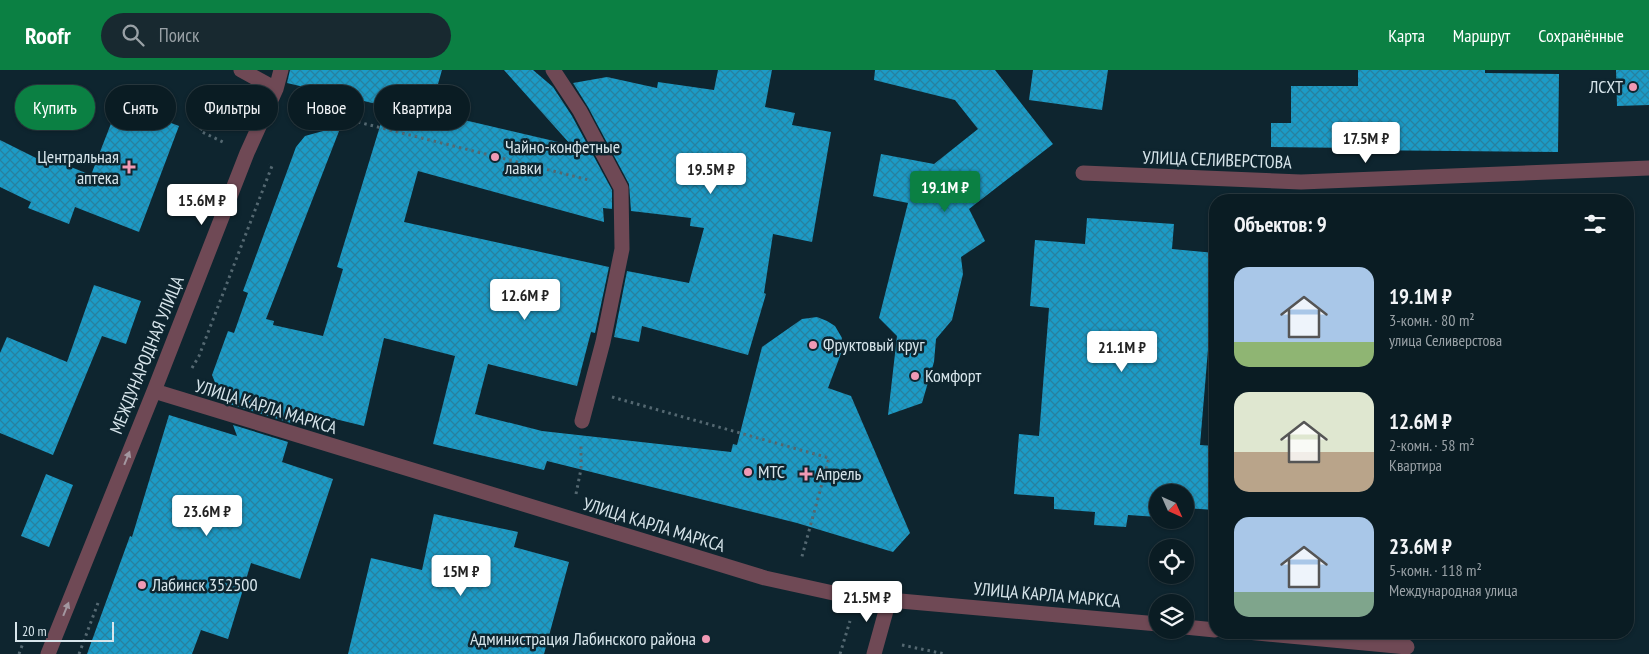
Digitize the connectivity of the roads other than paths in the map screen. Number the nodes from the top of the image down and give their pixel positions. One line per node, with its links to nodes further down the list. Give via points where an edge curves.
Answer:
1 (241, 70): 4 (street)
2 (281, 70): 5 (street, МЕЖДУНАРОДНАЯ УЛИЦА)
3 (553, 70): 10 (street, via 580,111 620,188 622,249 603,342)
4 (269, 85)
5 (277, 85)
6 (257, 130): 9 (street, МЕЖДУНАРОДНАЯ УЛИЦА)
7 (1649, 168): 8 (street, УЛИЦА СЕЛИВЕРСТОВА, via 1301,182)
8 (1083, 172)
9 (154, 391): 11 (street, УЛИЦА КАРЛА МАРКСА, via 765,578 856,598); 18 (street, МЕЖДУНАРОДНАЯ УЛИЦА, one-way to 9)
10 (582, 421)
11 (889, 600): 12 (street, УЛИЦА КАРЛА МАРКСА); 16 (street)
12 (1149, 623)
13 (1194, 628): 14 (street)
14 (1209, 629)
15 (1321, 639): 17 (street)
16 (875, 647)
17 (1407, 647)
18 (48, 654)

